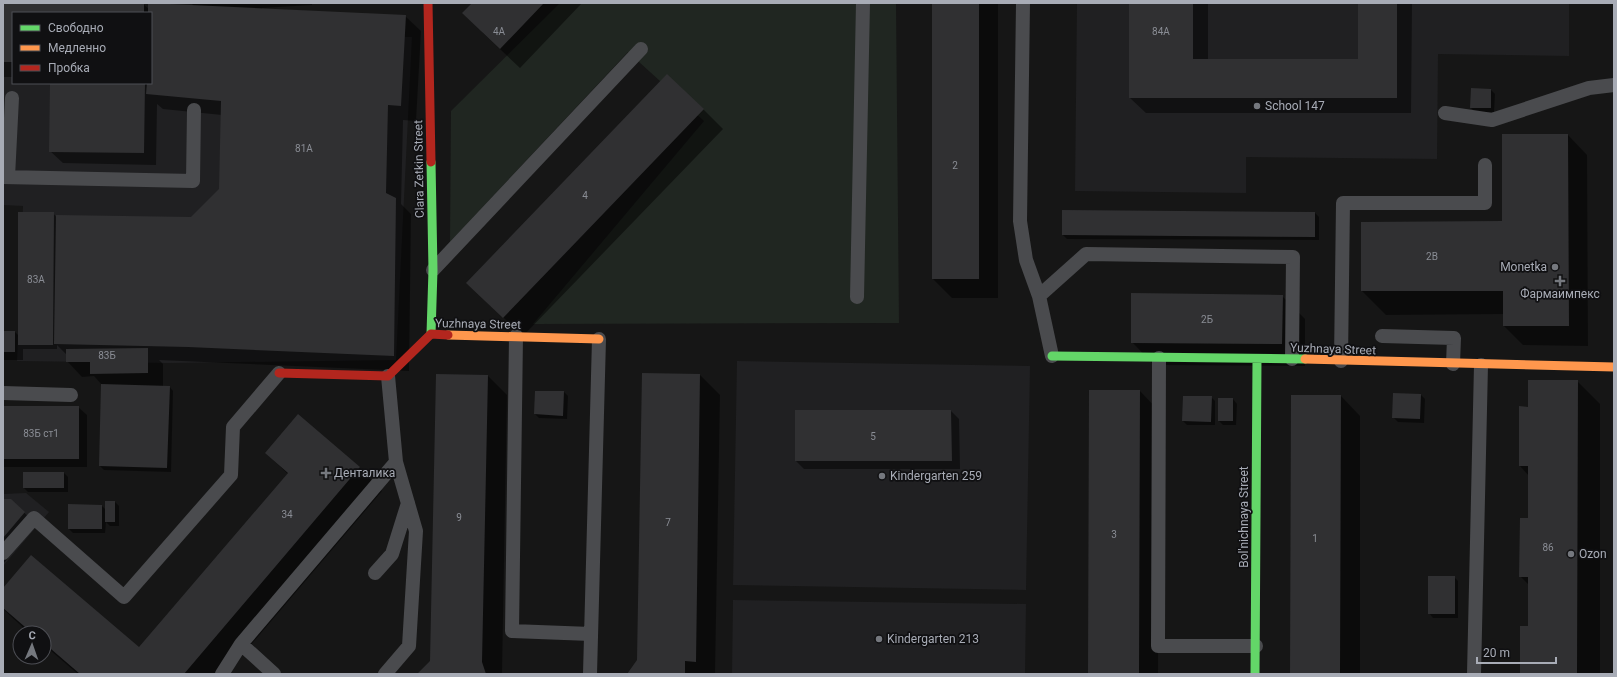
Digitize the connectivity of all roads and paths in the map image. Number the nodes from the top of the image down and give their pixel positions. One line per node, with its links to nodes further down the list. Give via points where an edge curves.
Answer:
1 (428, 3): 11 (street, Clara Zetkin Street)
2 (863, 3): 13 (lane)
3 (1023, 3): 12 (lane, via 1020,221 1026,260)
4 (641, 49): 11 (lane)
5 (1614, 86): 8 (lane, via 1589,88 1492,120)
6 (12, 98): 10 (lane)
7 (194, 110): 10 (lane, via 193,181)
8 (1445, 112)
9 (1485, 165): 22 (lane, via 1485,203 1343,203)
10 (5, 177)
11 (432, 270): 14 (street, Clara Zetkin Street)
12 (1039, 296): 18 (lane); 21 (lane, via 1086,254 1293,257)
13 (857, 297)
14 (431, 334): 15 (street, Yuzhnaya Street); 27 (street, Yuzhnaya Street)
15 (516, 336): 17 (street, Yuzhnaya Street); 34 (lane, via 512,631)
16 (1382, 336): 23 (lane, via 1454,338)
17 (599, 339): 34 (lane)
18 (1052, 356): 19 (street, Yuzhnaya Street)
19 (1159, 358): 20 (street, Yuzhnaya Street); 36 (lane, via 1158,646)
20 (1258, 359): 21 (street, Yuzhnaya Street); 36 (street, Bol'nichnaya Street)
21 (1292, 359): 22 (street, Yuzhnaya Street)
22 (1341, 361): 23 (street, Yuzhnaya Street)
23 (1454, 364): 24 (street, Yuzhnaya Street)
24 (1481, 365): 25 (street, Yuzhnaya Street); 42 (lane)
25 (1614, 367)
26 (279, 373): 27 (street); 32 (lane, via 233,427 231,475 124,597 34,518)
27 (388, 376): 30 (lane)
28 (3, 393): 29 (lane)
29 (71, 395)
30 (396, 462): 31 (lane); 35 (lane)
31 (408, 503): 33 (lane, via 392,554); 39 (lane, via 416,531 409,646)
32 (3, 554)
33 (375, 573)
34 (591, 634): 40 (lane)
35 (241, 644): 37 (lane); 38 (lane)
36 (1256, 646): 41 (street, Bol'nichnaya Street)
37 (222, 674)
38 (274, 674)
39 (385, 674)
40 (590, 674)
41 (1255, 674)
42 (1474, 674)

